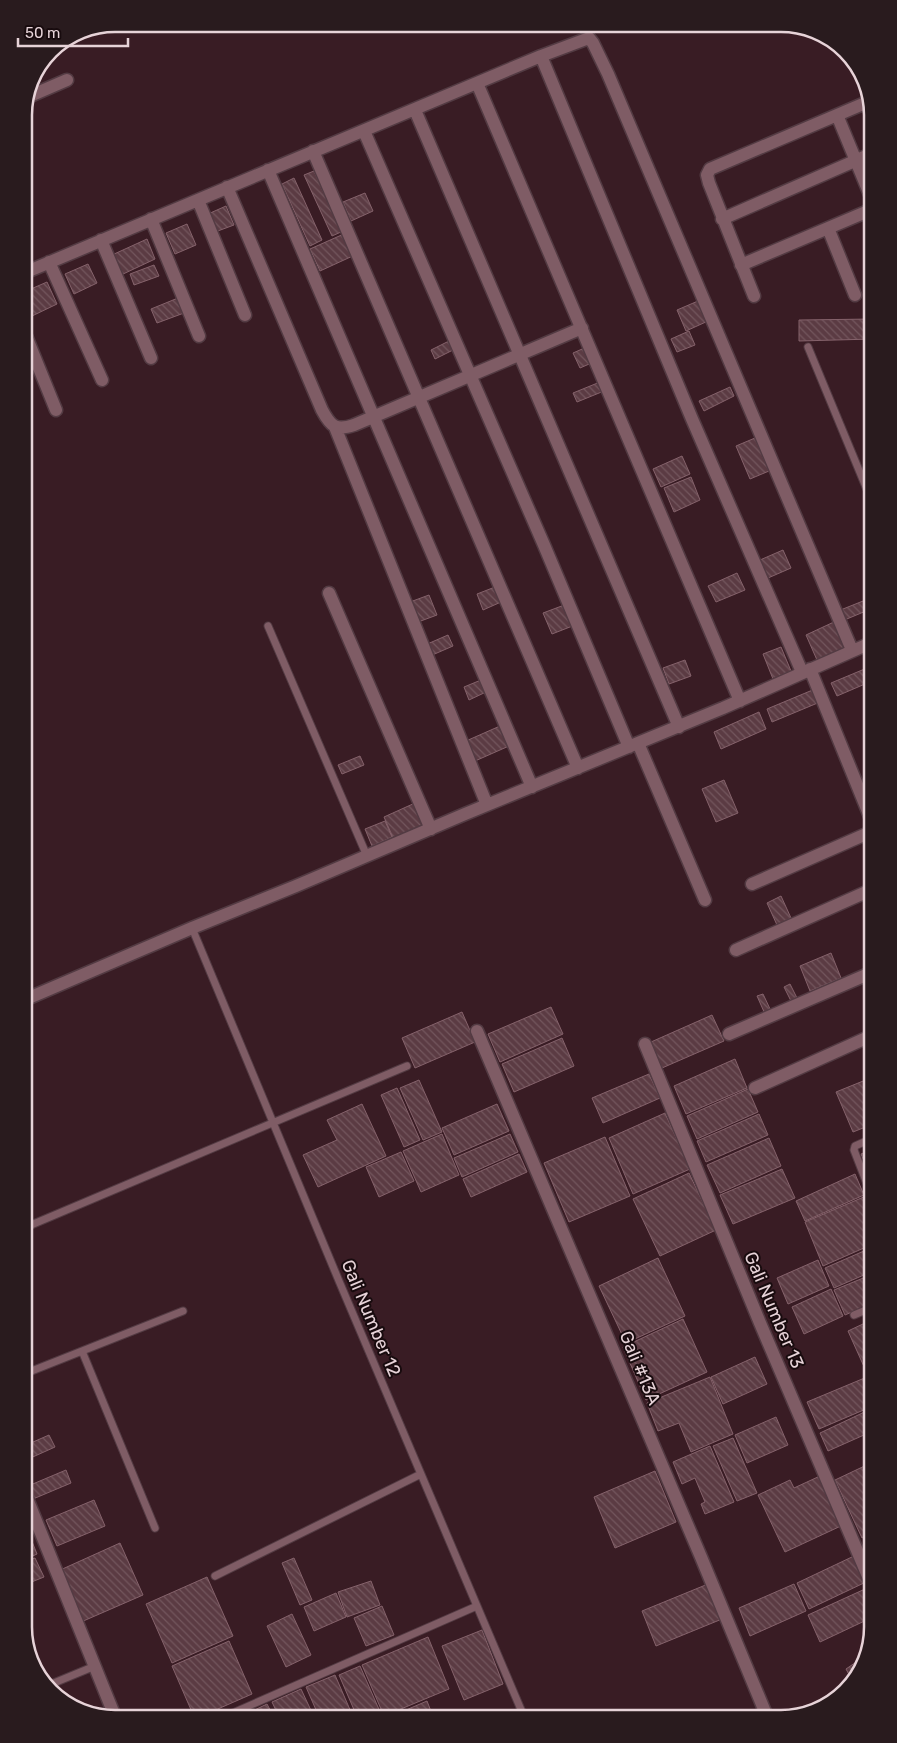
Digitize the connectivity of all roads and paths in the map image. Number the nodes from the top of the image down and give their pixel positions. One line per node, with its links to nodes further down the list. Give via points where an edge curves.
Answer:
1 (540, 56): 3 (street); 43 (street, via 584,39 589,38 594,43); 44 (street, via 692,419)
2 (67, 80): 4 (street)
3 (478, 83): 6 (street); 27 (street)
4 (35, 94)
5 (863, 104): 7 (street)
6 (415, 110): 8 (street); 31 (street)
7 (837, 114): 11 (street); 18 (street, via 710,169 707,175 709,184)
8 (364, 131): 9 (street); 33 (street)
9 (313, 151): 12 (street); 35 (street)
10 (864, 157): 11 (street)
11 (856, 161): 13 (street); 18 (street)
12 (268, 170): 14 (street); 37 (street)
13 (864, 180)
14 (227, 187): 15 (street); 38 (street, via 322,410)
15 (198, 200): 17 (street); 26 (street)
16 (864, 213): 19 (street)
17 (152, 219): 20 (street); 28 (street)
18 (722, 219): 22 (street)
19 (828, 228): 22 (street); 24 (street)
20 (101, 240): 21 (street); 32 (street)
21 (49, 262): 23 (street); 34 (street)
22 (741, 265): 25 (street)
23 (33, 269)
24 (855, 295)
25 (754, 296)
26 (245, 315)
27 (582, 328): 31 (street); 45 (street)
28 (199, 336)
29 (808, 346): 39 (lane)
30 (33, 353): 36 (street)
31 (520, 355): 33 (street); 46 (street)
32 (151, 358)
33 (470, 376): 35 (street); 47 (street)
34 (102, 380)
35 (418, 398): 37 (street); 48 (street)
36 (56, 410)
37 (374, 417): 38 (street, via 343,428); 49 (street)
38 (335, 427): 51 (street)
39 (864, 482)
40 (328, 593): 52 (street)
41 (268, 626): 54 (lane)
42 (864, 645): 43 (street)
43 (852, 650): 44 (street)
44 (806, 671): 45 (street); 50 (street)
45 (740, 701): 46 (street)
46 (679, 726): 47 (street)
47 (634, 745): 48 (street); 57 (street)
48 (578, 768): 49 (street)
49 (532, 787): 51 (street)
50 (864, 803)
51 (487, 805): 52 (street)
52 (431, 829): 54 (street)
53 (864, 835): 55 (street)
54 (367, 856): 58 (street)
55 (752, 884)
56 (864, 893): 59 (street)
57 (705, 900)
58 (192, 928): 61 (street); 68 (lane, Gali Number 12)
59 (736, 950)
60 (864, 976): 63 (street)
61 (32, 996)
62 (477, 1031): 88 (street, Gali #13A)
63 (729, 1034)
64 (864, 1040): 67 (street)
65 (645, 1044): 80 (street, Gali Number 13)
66 (407, 1066): 68 (lane)
67 (754, 1088)
68 (274, 1122): 71 (lane); 77 (lane, Gali Number 12)
69 (864, 1142): 70 (lane, via 854,1150)
70 (864, 1176)
71 (32, 1224)
72 (183, 1310): 75 (lane)
73 (864, 1311): 74 (lane)
74 (854, 1315)
75 (82, 1351): 76 (lane); 79 (lane)
76 (32, 1371)
77 (421, 1474): 81 (lane); 82 (lane, Gali Number 12)
78 (32, 1511): 83 (street)
79 (155, 1528)
80 (864, 1567)
81 (215, 1576)
82 (477, 1606): 86 (lane); 87 (lane, Gali Number 12)
83 (94, 1666): 84 (lane); 85 (street)
84 (54, 1683)
85 (112, 1710)
86 (240, 1710)
87 (521, 1710)
88 (764, 1710)

